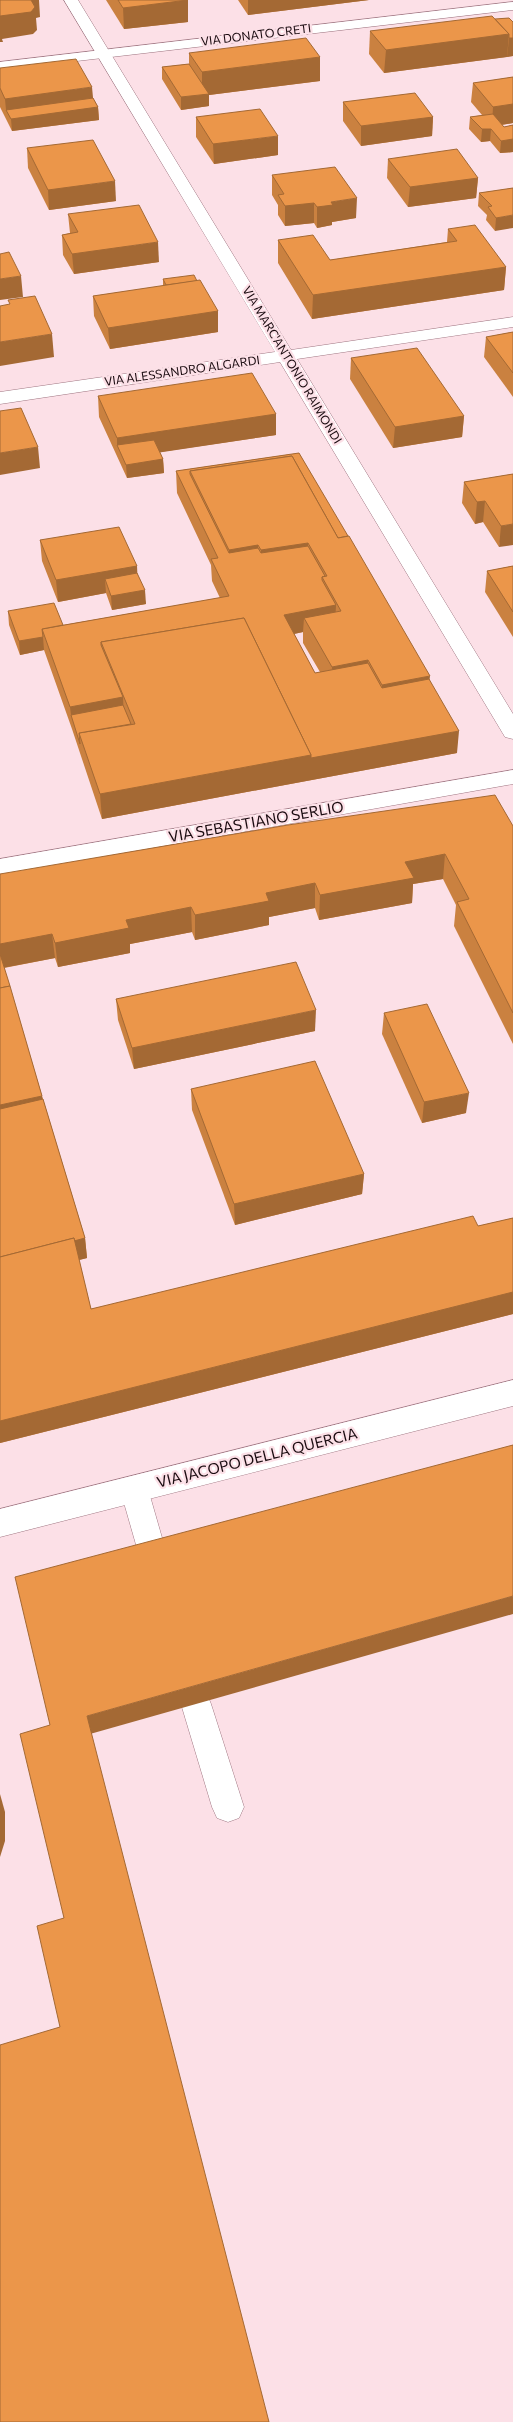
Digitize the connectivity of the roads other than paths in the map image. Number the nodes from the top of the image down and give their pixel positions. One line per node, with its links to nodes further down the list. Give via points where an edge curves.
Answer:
1 (71, 0): 3 (street, VIA MARC'ANTONIO RAIMONDI)
2 (513, 6): 3 (street, VIA DONATO CRETI)
3 (103, 54): 4 (street, VIA DONATO CRETI); 6 (street, VIA MARC'ANTONIO RAIMONDI)
4 (0, 66)
5 (513, 322): 6 (street, VIA ALESSANDRO ALGARDI)
6 (287, 356): 7 (street, VIA ALESSANDRO ALGARDI); 8 (street, VIA MARC'ANTONIO RAIMONDI)
7 (0, 398)
8 (513, 732)
9 (513, 777): 10 (street, VIA SEBASTIANO SERLIO)
10 (0, 867)
11 (513, 1393): 12 (street, VIA JACOPO DELLA QUERCIA)
12 (134, 1489): 13 (street, VIA JACOPO DELLA QUERCIA); 14 (lane)
13 (0, 1523)
14 (155, 1562)
15 (196, 1704): 16 (lane)
16 (228, 1807)

